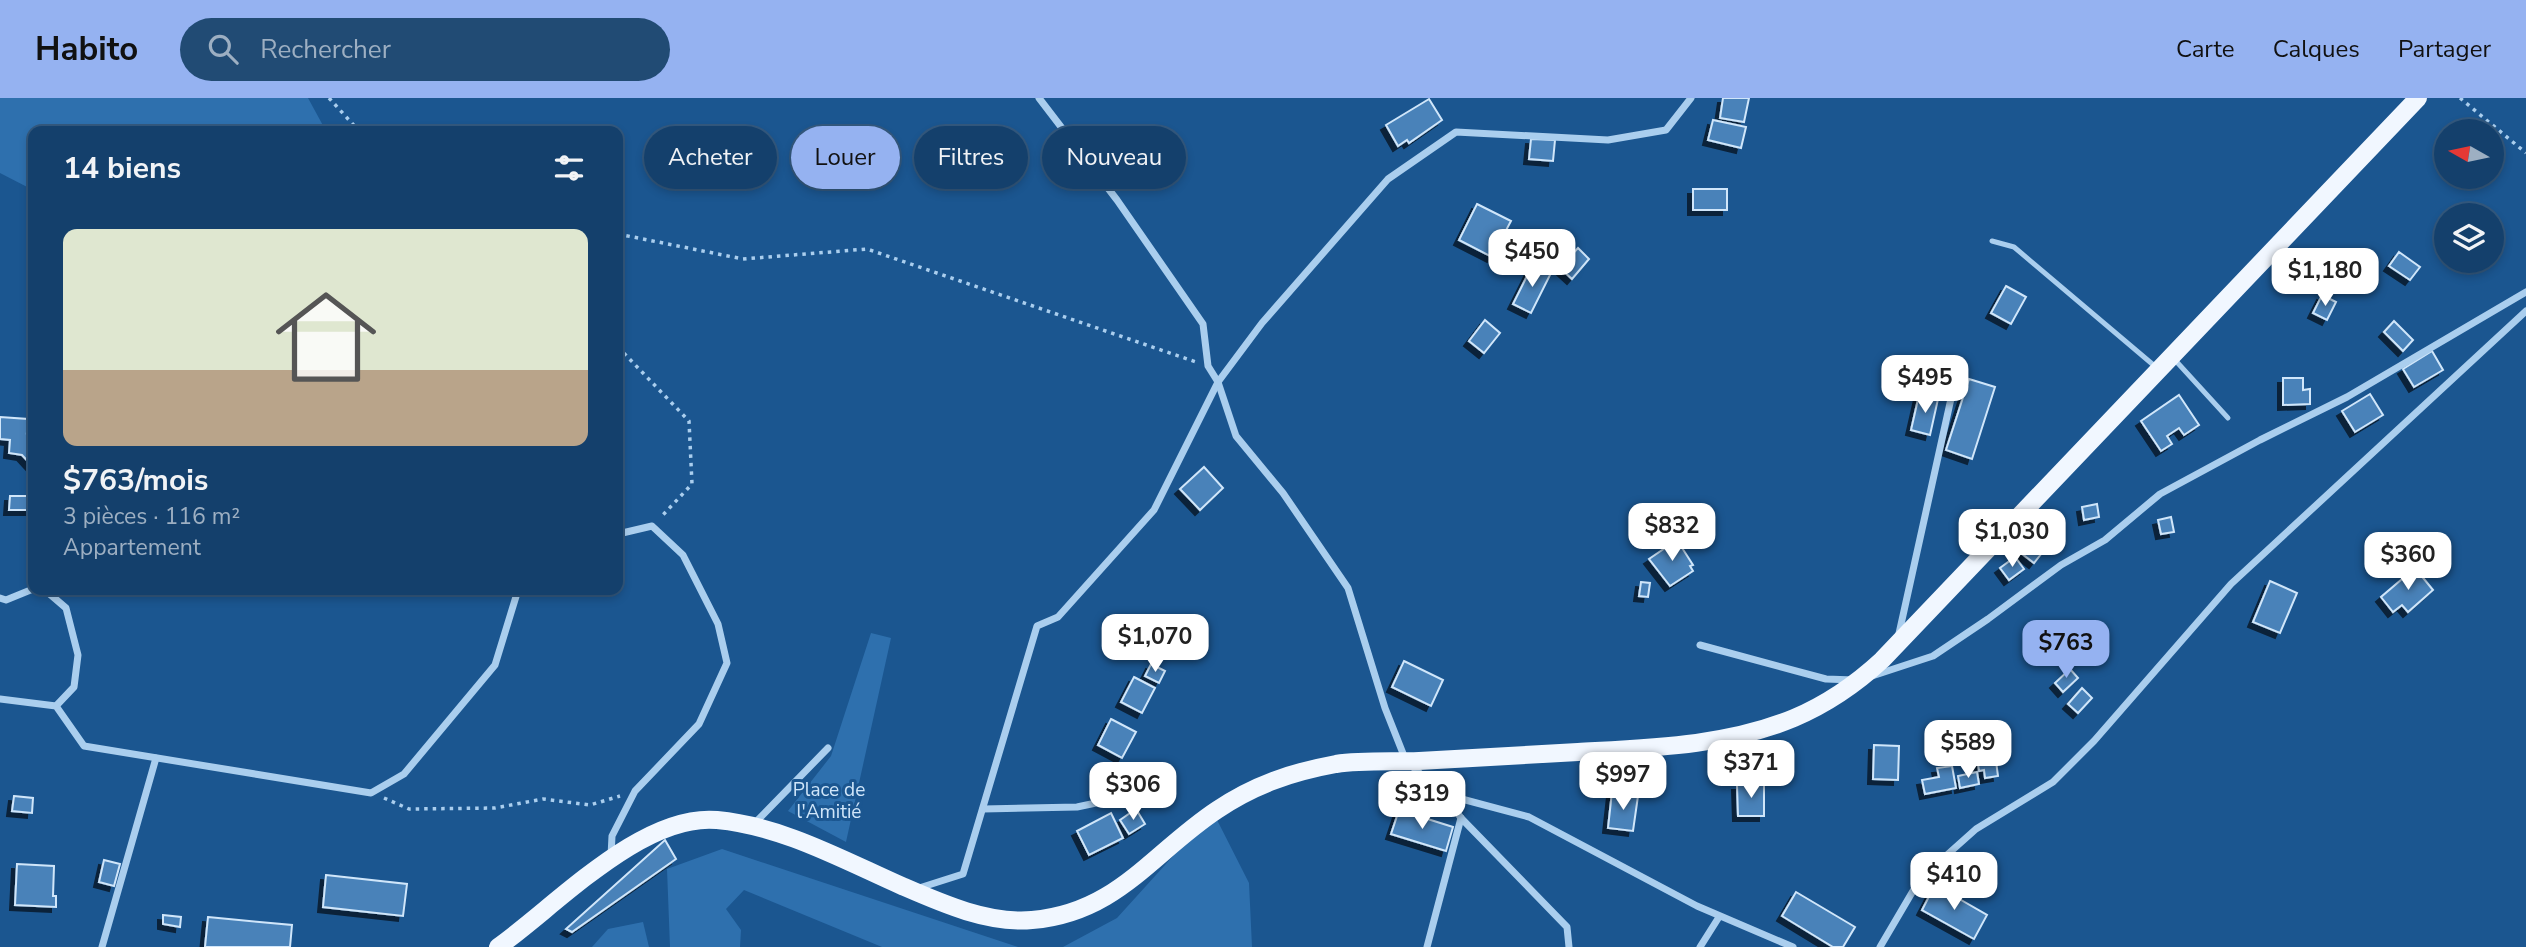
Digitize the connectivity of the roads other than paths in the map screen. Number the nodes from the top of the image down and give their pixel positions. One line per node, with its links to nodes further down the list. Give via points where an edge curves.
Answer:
1 (1039, 98): 8 (street, via 1203,324 1208,366)
2 (1691, 98): 8 (street, via 1665,130 1608,140 1456,132 1388,178 1262,323)
3 (2418, 98): 7 (main road)
4 (1992, 241): 7 (lane, via 2014,247)
5 (2526, 292): 18 (street, via 2347,397 2160,495 2105,540 2060,565 1933,656)
6 (2526, 311): 38 (street, via 2231,584 2053,782 1976,829 1920,879)
7 (2164, 362): 10 (lane); 16 (main road)
8 (1218, 382): 23 (street, via 1236,436 1283,493 1348,587); 26 (street, via 1154,510 1058,617 1037,626)
9 (1954, 385): 16 (street)
10 (2228, 418)
11 (623, 533): 29 (street, via 652,526 683,555 718,624 727,663 699,724 635,791 612,836)
12 (28, 592): 15 (street)
13 (51, 595): 20 (street, via 66,608 78,655 74,687)
14 (516, 595): 22 (street, via 495,665 404,774 371,793)
15 (0, 598)
16 (1897, 642): 18 (main road)
17 (1700, 645): 18 (street, via 1826,679)
18 (1860, 681): 23 (main road, via 1789,720 1734,736 1616,750)
19 (0, 699): 20 (street)
20 (56, 706): 22 (street, via 84,746)
21 (828, 748): 28 (street)
22 (156, 758): 32 (street)
23 (1406, 761): 25 (street); 30 (main road, via 1339,764 1275,778 1213,812 1112,895 1060,916 990,918)
24 (1163, 789): 26 (street, via 1077,807)
25 (1443, 794): 27 (street); 31 (street, via 1529,817)
26 (983, 808): 30 (street, via 962,874)
27 (1461, 818): 34 (street); 35 (street, via 1567,927)
28 (751, 827): 29 (main road, via 714,820 691,822 640,841); 30 (main road, via 789,837)
29 (611, 860): 33 (main road)
30 (912, 890)
31 (1719, 917): 36 (street); 37 (street)
32 (102, 947)
33 (498, 947)
34 (1427, 947)
35 (1569, 947)
36 (1700, 947)
37 (1793, 947)
38 (1880, 947)

